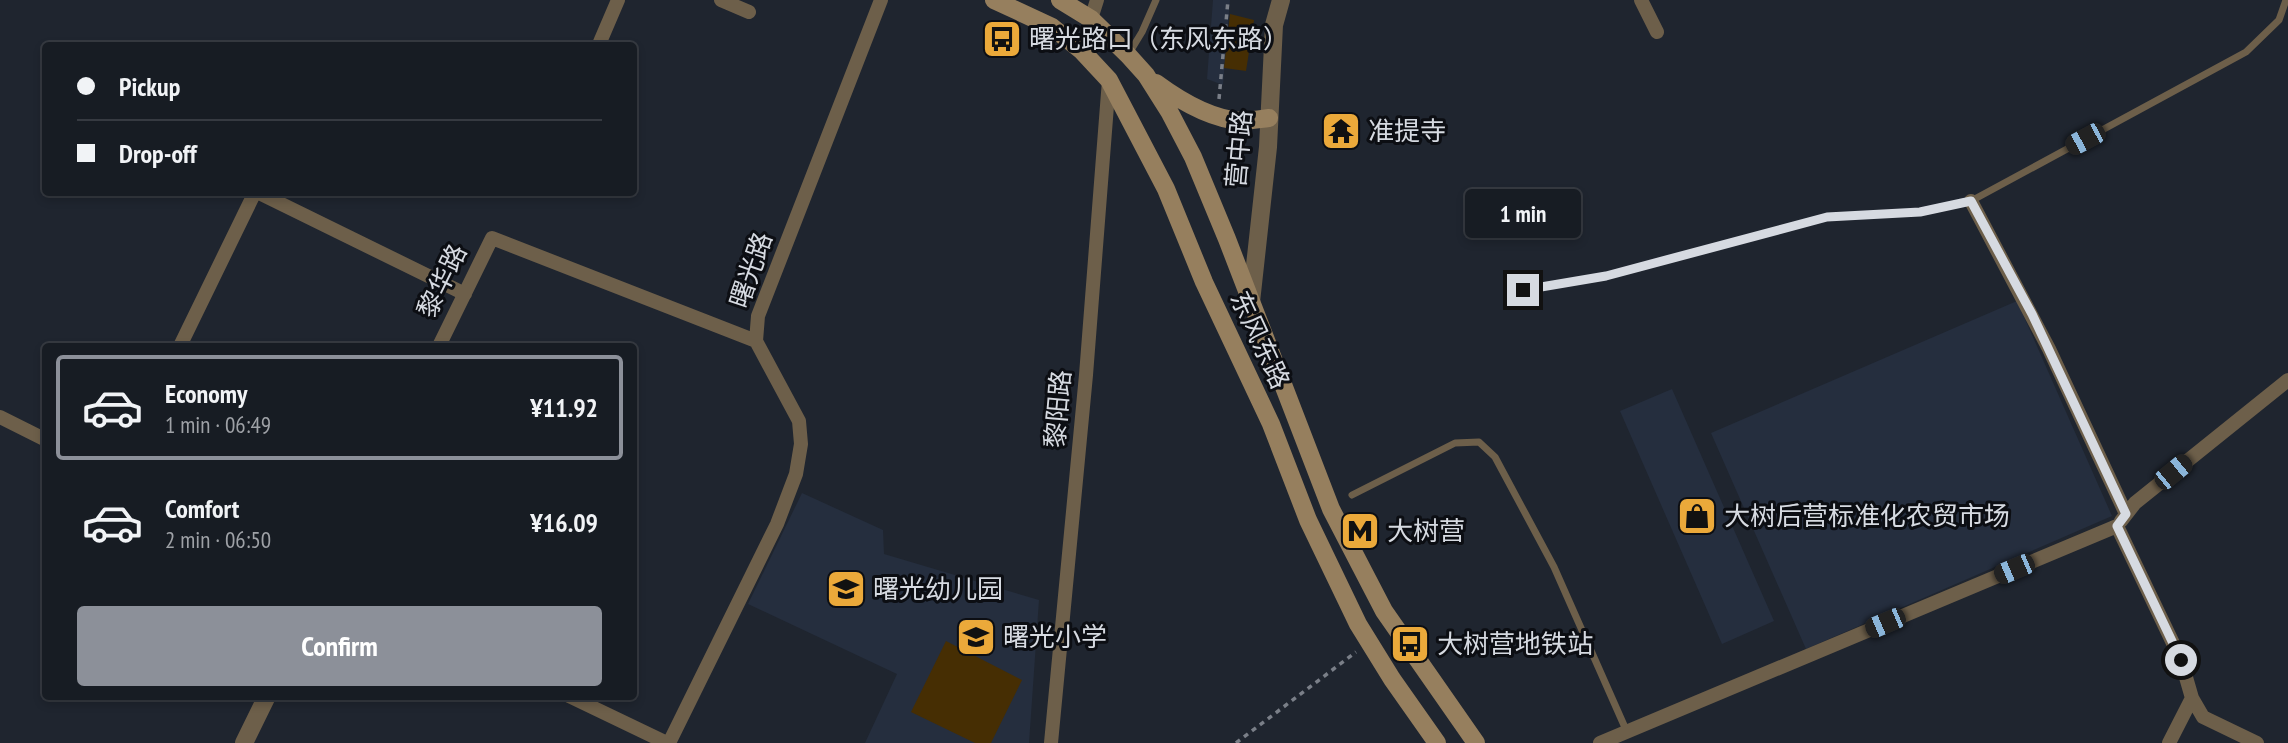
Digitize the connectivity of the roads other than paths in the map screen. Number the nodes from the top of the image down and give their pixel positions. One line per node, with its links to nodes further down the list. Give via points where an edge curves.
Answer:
1 (618, 0): 14 (street)
2 (721, 0): 11 (street)
3 (881, 0): 25 (street, 曙光路, via 758,316)
4 (994, 0): 17 (main road, 东风东路, via 1052,27)
5 (1060, 0): 12 (main road, 东风东路)
6 (1097, 0): 12 (street)
7 (1156, 0): 15 (lane)
8 (1281, 0): 18 (street, 营中路, via 1274,26)
9 (1641, 0): 13 (street)
10 (2286, 0): 21 (lane, via 2279,20 2246,51)
11 (749, 12)
12 (1091, 19): 15 (main road, 东风东路)
13 (1657, 32)
14 (600, 42)
15 (1128, 55): 16 (main road, 东风东路)
16 (1146, 75): 18 (main road, via 1173,95 1218,115 1240,121); 24 (main road, 东风东路, via 1193,157)
17 (1109, 80): 39 (street, 黎阳路); 40 (main road, 东风东路, via 1166,188 1271,424 1308,520 1358,624)
18 (1269, 118): 24 (street, 营中路)
19 (254, 196): 26 (street)
20 (264, 196): 23 (street)
21 (1971, 201): 22 (lane, via 1920,212 1827,217 1606,276); 32 (street, via 2044,338)
22 (1523, 290)
23 (465, 294): 25 (street, 黎华路, via 492,238); 27 (street, 黎华路)
24 (1251, 303): 41 (main road, 东风东路, via 1331,509 1384,611)
25 (756, 341): 38 (street, 曙光路, via 799,421 796,474 777,524)
26 (181, 343)
27 (440, 343)
28 (2288, 380): 32 (street, via 2135,503)
29 (0, 417): 30 (street)
30 (42, 438)
31 (1352, 495): 36 (lane, via 1455,443 1479,442 1495,457 1554,567)
32 (2122, 520): 33 (street, via 2181,660); 36 (street)
33 (2192, 698): 43 (street); 44 (street, via 2203,717)
34 (265, 700): 37 (street)
35 (577, 700): 38 (street)
36 (1627, 732): 42 (street)
37 (244, 743)
38 (668, 743)
39 (1051, 743)
40 (1437, 743)
41 (1476, 743)
42 (1600, 743)
43 (2169, 743)
44 (2257, 743)

